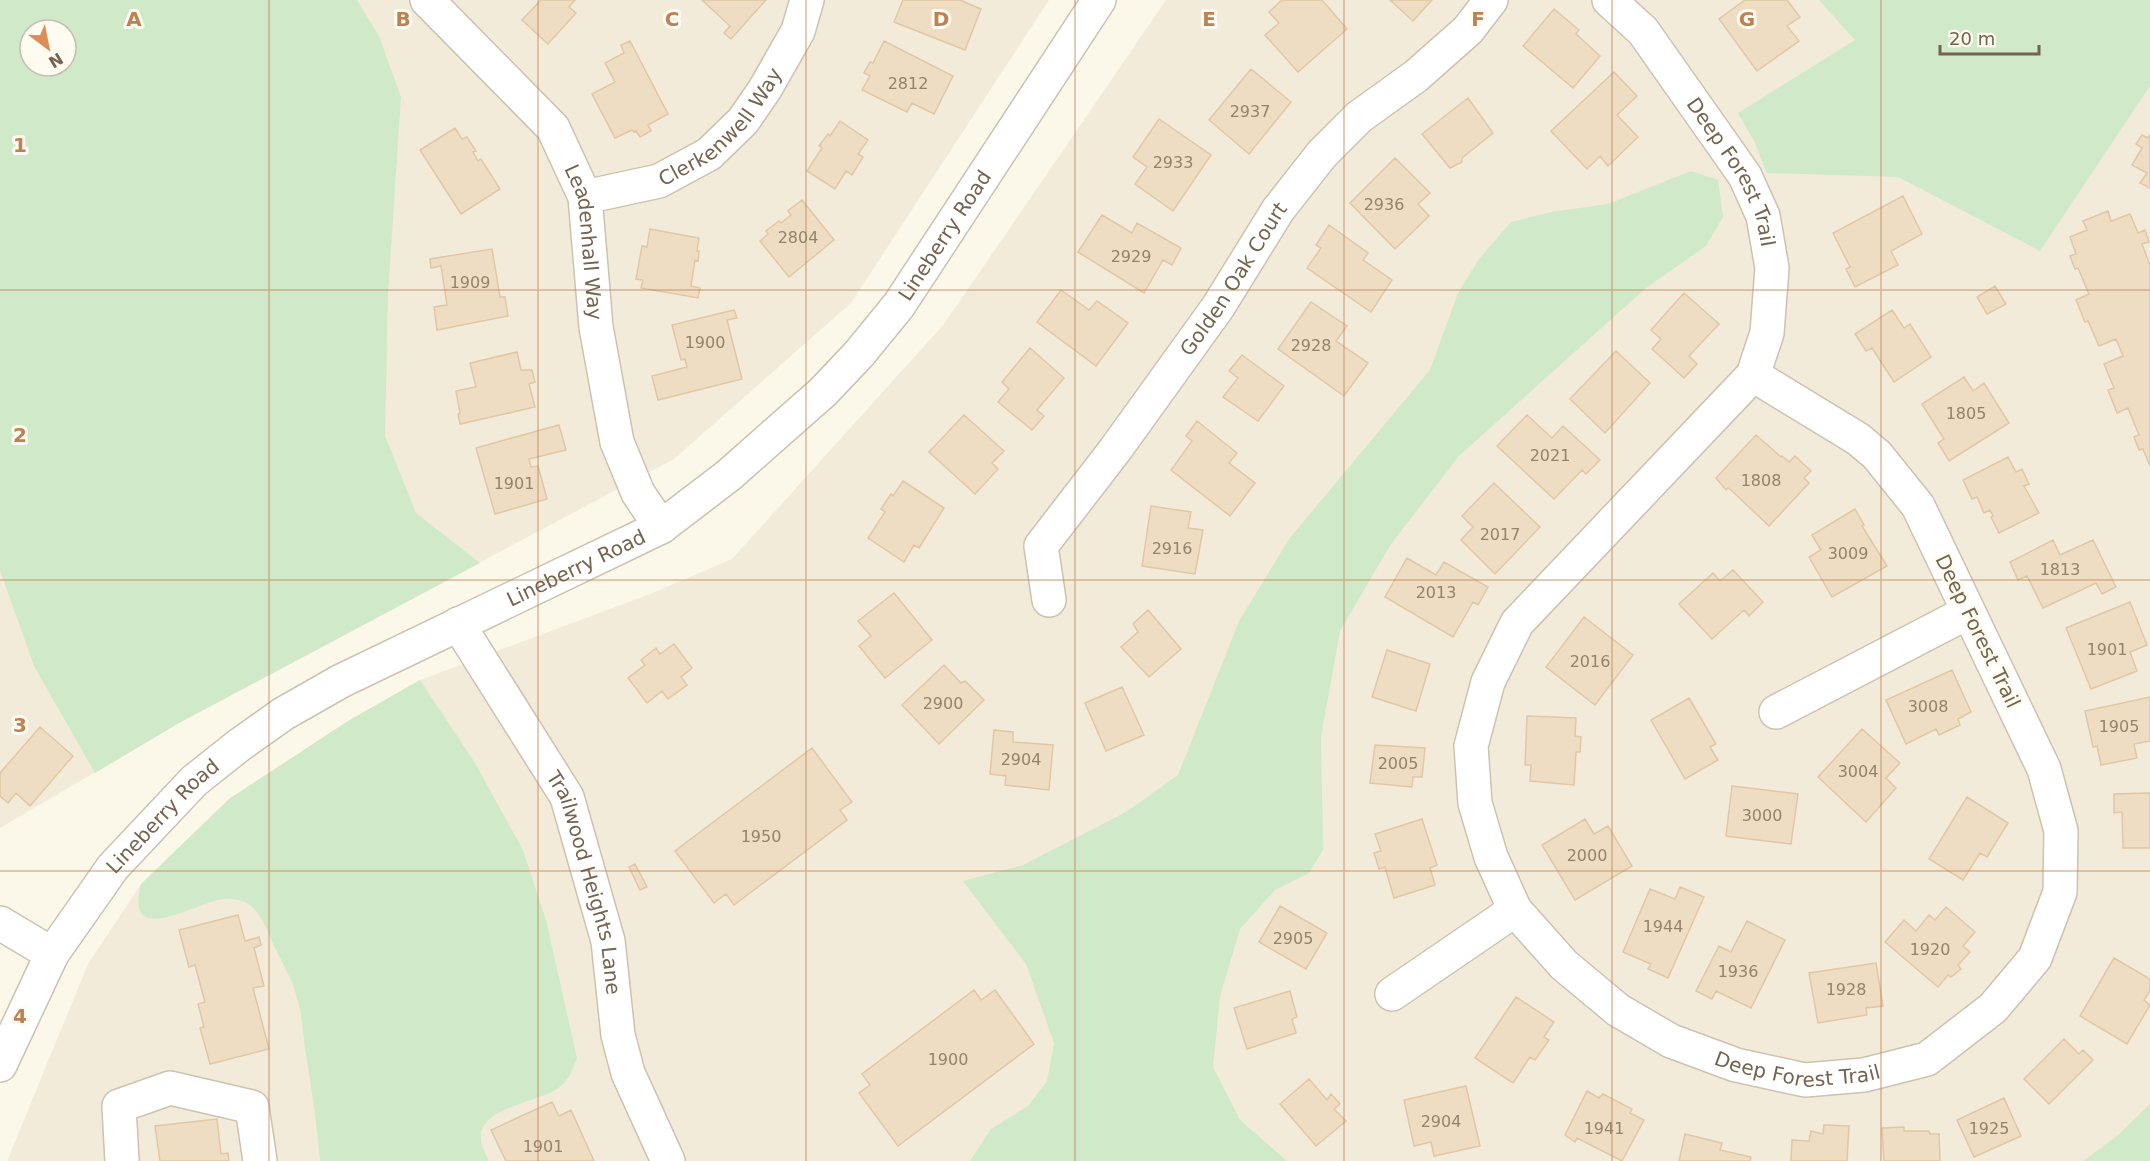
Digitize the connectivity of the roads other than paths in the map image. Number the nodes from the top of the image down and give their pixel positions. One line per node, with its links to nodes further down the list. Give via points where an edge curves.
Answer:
1 (427, 0): 6 (street, Leadenhall Way, via 553,128)
2 (807, 0): 6 (street, Clerkenwell Way, via 798,31 765,89 743,121 709,154 659,181)
3 (1099, 0): 8 (street, Lineberry Road, via 899,305 866,346 823,392 729,475)
4 (1491, 0): 9 (street, Golden Oak Court, via 1468,30 1416,76 1359,117 1322,154 1278,210 1218,307 1041,546)
5 (1609, 0): 7 (street, Deep Forest Trail, via 1643,31 1745,176 1763,216 1772,268 1767,333)
6 (585, 197): 8 (street, Leadenhall Way, via 596,327 617,442 638,493)
7 (1753, 375): 10 (street, Deep Forest Trail, via 1878,455 1918,506); 13 (street, Deep Forest Trail, via 1517,623 1488,682 1471,746 1475,803 1491,857)
8 (661, 527): 11 (street, Lineberry Road)
9 (1049, 600)
10 (1968, 612): 12 (street); 13 (street, Deep Forest Trail, via 2044,769 2061,831 2060,892 2035,958 1993,1008 1927,1059 1864,1076 1805,1080 1725,1061 1671,1041 1618,1010 1564,965)
11 (458, 624): 15 (street, Lineberry Road, via 341,681 284,714 194,781 113,867); 20 (street, Trailwood Heights Lane, via 567,797 608,941 618,1035 628,1073)
12 (1776, 712)
13 (1515, 910): 16 (street)
14 (0, 923): 15 (street)
15 (52, 954): 17 (street, Lineberry Road)
16 (1392, 994)
17 (0, 1065)
18 (122, 1161): 19 (street, via 119,1106 170,1088 252,1107)
19 (260, 1161)
20 (668, 1161)

